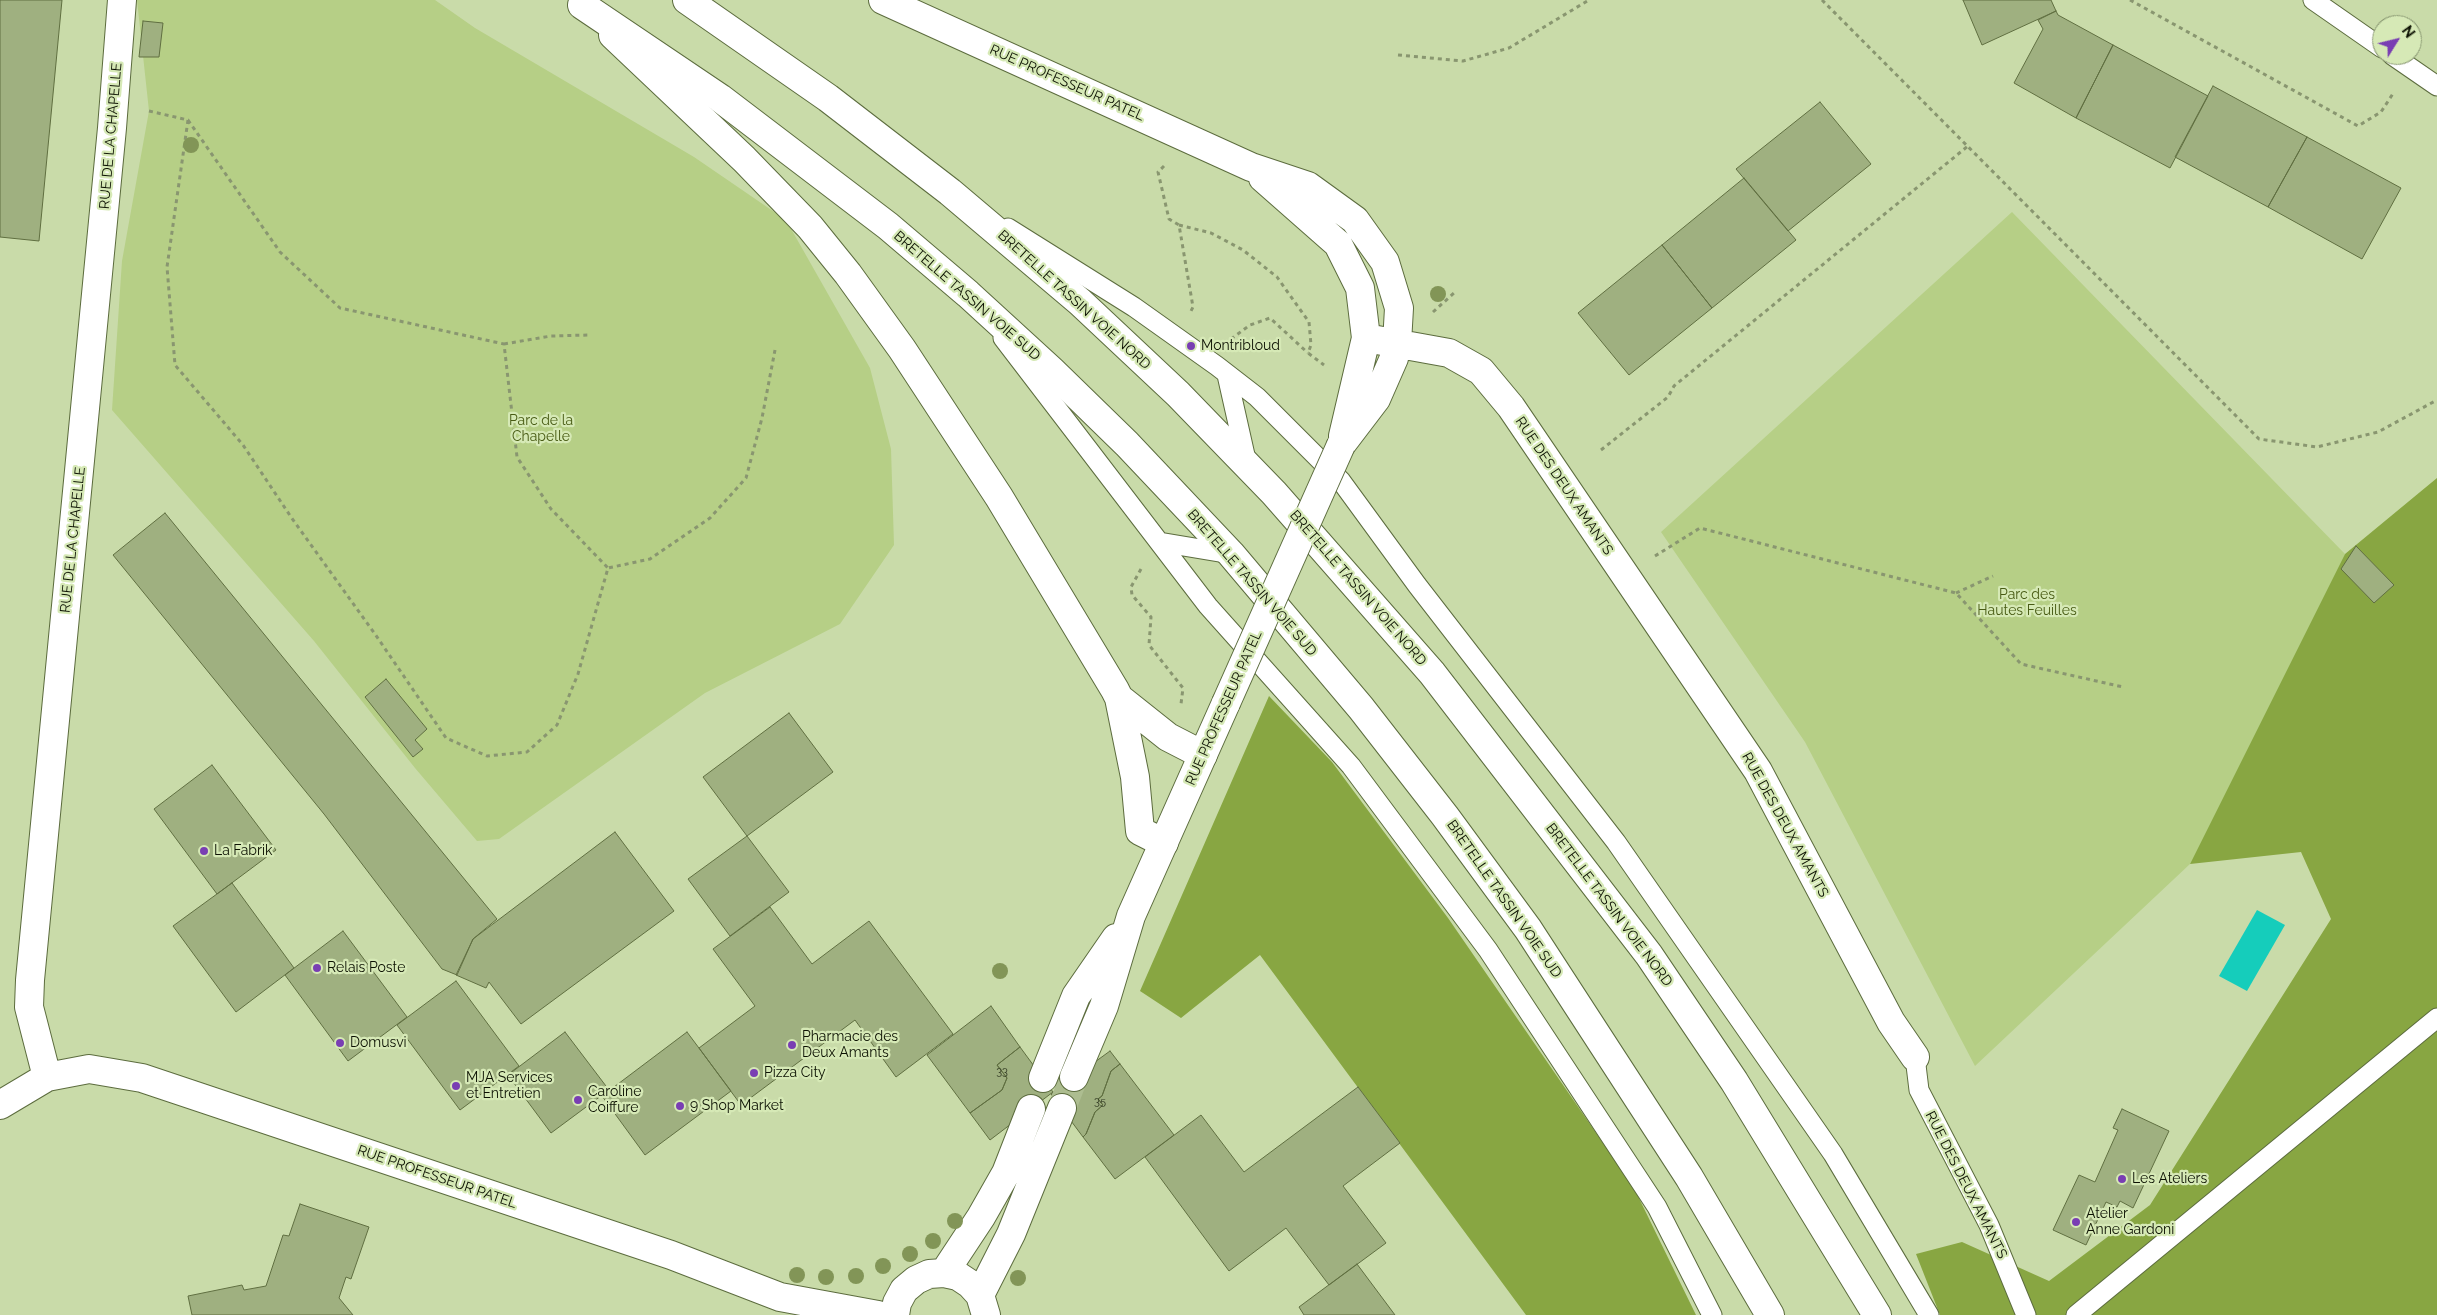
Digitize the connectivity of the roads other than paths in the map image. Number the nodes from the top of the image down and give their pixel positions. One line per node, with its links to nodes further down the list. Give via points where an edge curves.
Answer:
1 (122, 0): 25 (main road, RUE DE LA CHAPELLE, via 30,980 29,1007)
2 (688, 0): 10 (main road, BRETELLE TASSIN VOIE NORD, via 828,98)
3 (883, 0): 9 (main road, RUE PROFESSEUR PATEL)
4 (2313, 0): 6 (lane)
5 (577, 3): 11 (main road, BRETELLE TASSIN VOIE SUD, via 720,98 888,226); 19 (main road, via 744,159 810,227 848,274 902,349 993,489)
6 (2372, 41)
7 (2407, 65): 8 (lane)
8 (2437, 86)
9 (1251, 167): 12 (main road, RUE PROFESSEUR PATEL, via 1338,244 1360,288); 13 (main road, RUE PROFESSEUR PATEL, via 1308,186 1355,220 1385,262 1399,308)
10 (950, 192): 14 (lane, via 1134,307); 16 (main road, BRETELLE TASSIN VOIE NORD, via 1080,302 1178,394)
11 (968, 294): 17 (lane); 18 (main road, BRETELLE TASSIN VOIE SUD, via 1127,444)
12 (1366, 338): 13 (main road, RUE DES DEUX AMANTS); 15 (main road, RUE PROFESSEUR PATEL)
13 (1397, 343): 15 (main road, RUE PROFESSEUR PATEL, via 1376,399); 24 (main road, RUE DES DEUX AMANTS, via 1449,354 1480,370 1511,406 1758,771 1891,1022)
14 (1227, 375): 16 (lane); 38 (lane, via 1257,398 1340,481 1616,842 1833,1154)
15 (1341, 445): 20 (main road, RUE PROFESSEUR PATEL, bridge)
16 (1247, 466): 37 (main road, BRETELLE TASSIN VOIE NORD, via 1432,674 1648,956 1734,1081)
17 (1159, 542): 18 (lane); 35 (lane, via 1208,606 1350,766 1488,950 1657,1207)
18 (1231, 554): 36 (main road, BRETELLE TASSIN VOIE SUD, via 1361,708 1528,929 1689,1177)
19 (1119, 698): 20 (main road, via 1168,737); 21 (main road, via 1135,777 1140,831)
20 (1203, 755): 21 (main road, RUE PROFESSEUR PATEL)
21 (1164, 843): 22 (main road, RUE PROFESSEUR PATEL)
22 (1130, 916): 26 (main road, RUE PROFESSEUR PATEL, via 1104,1006); 27 (main road, RUE PROFESSEUR PATEL, via 1076,996)
23 (2437, 1018): 40 (lane)
24 (1914, 1057): 39 (lane, RUE DES DEUX AMANTS, via 1919,1090 1989,1225)
25 (47, 1077): 28 (main road, RUE PROFESSEUR PATEL); 33 (main road, RUE PROFESSEUR PATEL, via 89,1069 142,1078 670,1255 780,1297)
26 (1074, 1077)
27 (1043, 1078)
28 (0, 1105)
29 (1062, 1108): 32 (main road)
30 (1031, 1109): 31 (main road, via 1006,1173)
31 (944, 1273): 32 (main road, via 958,1276 970,1284); 34 (main road, via 929,1274 904,1290)
32 (982, 1305)
33 (878, 1315)
34 (895, 1315)
35 (1712, 1315)
36 (1770, 1315)
37 (1877, 1315)
38 (1929, 1315)
39 (2026, 1315)
40 (2076, 1315)

